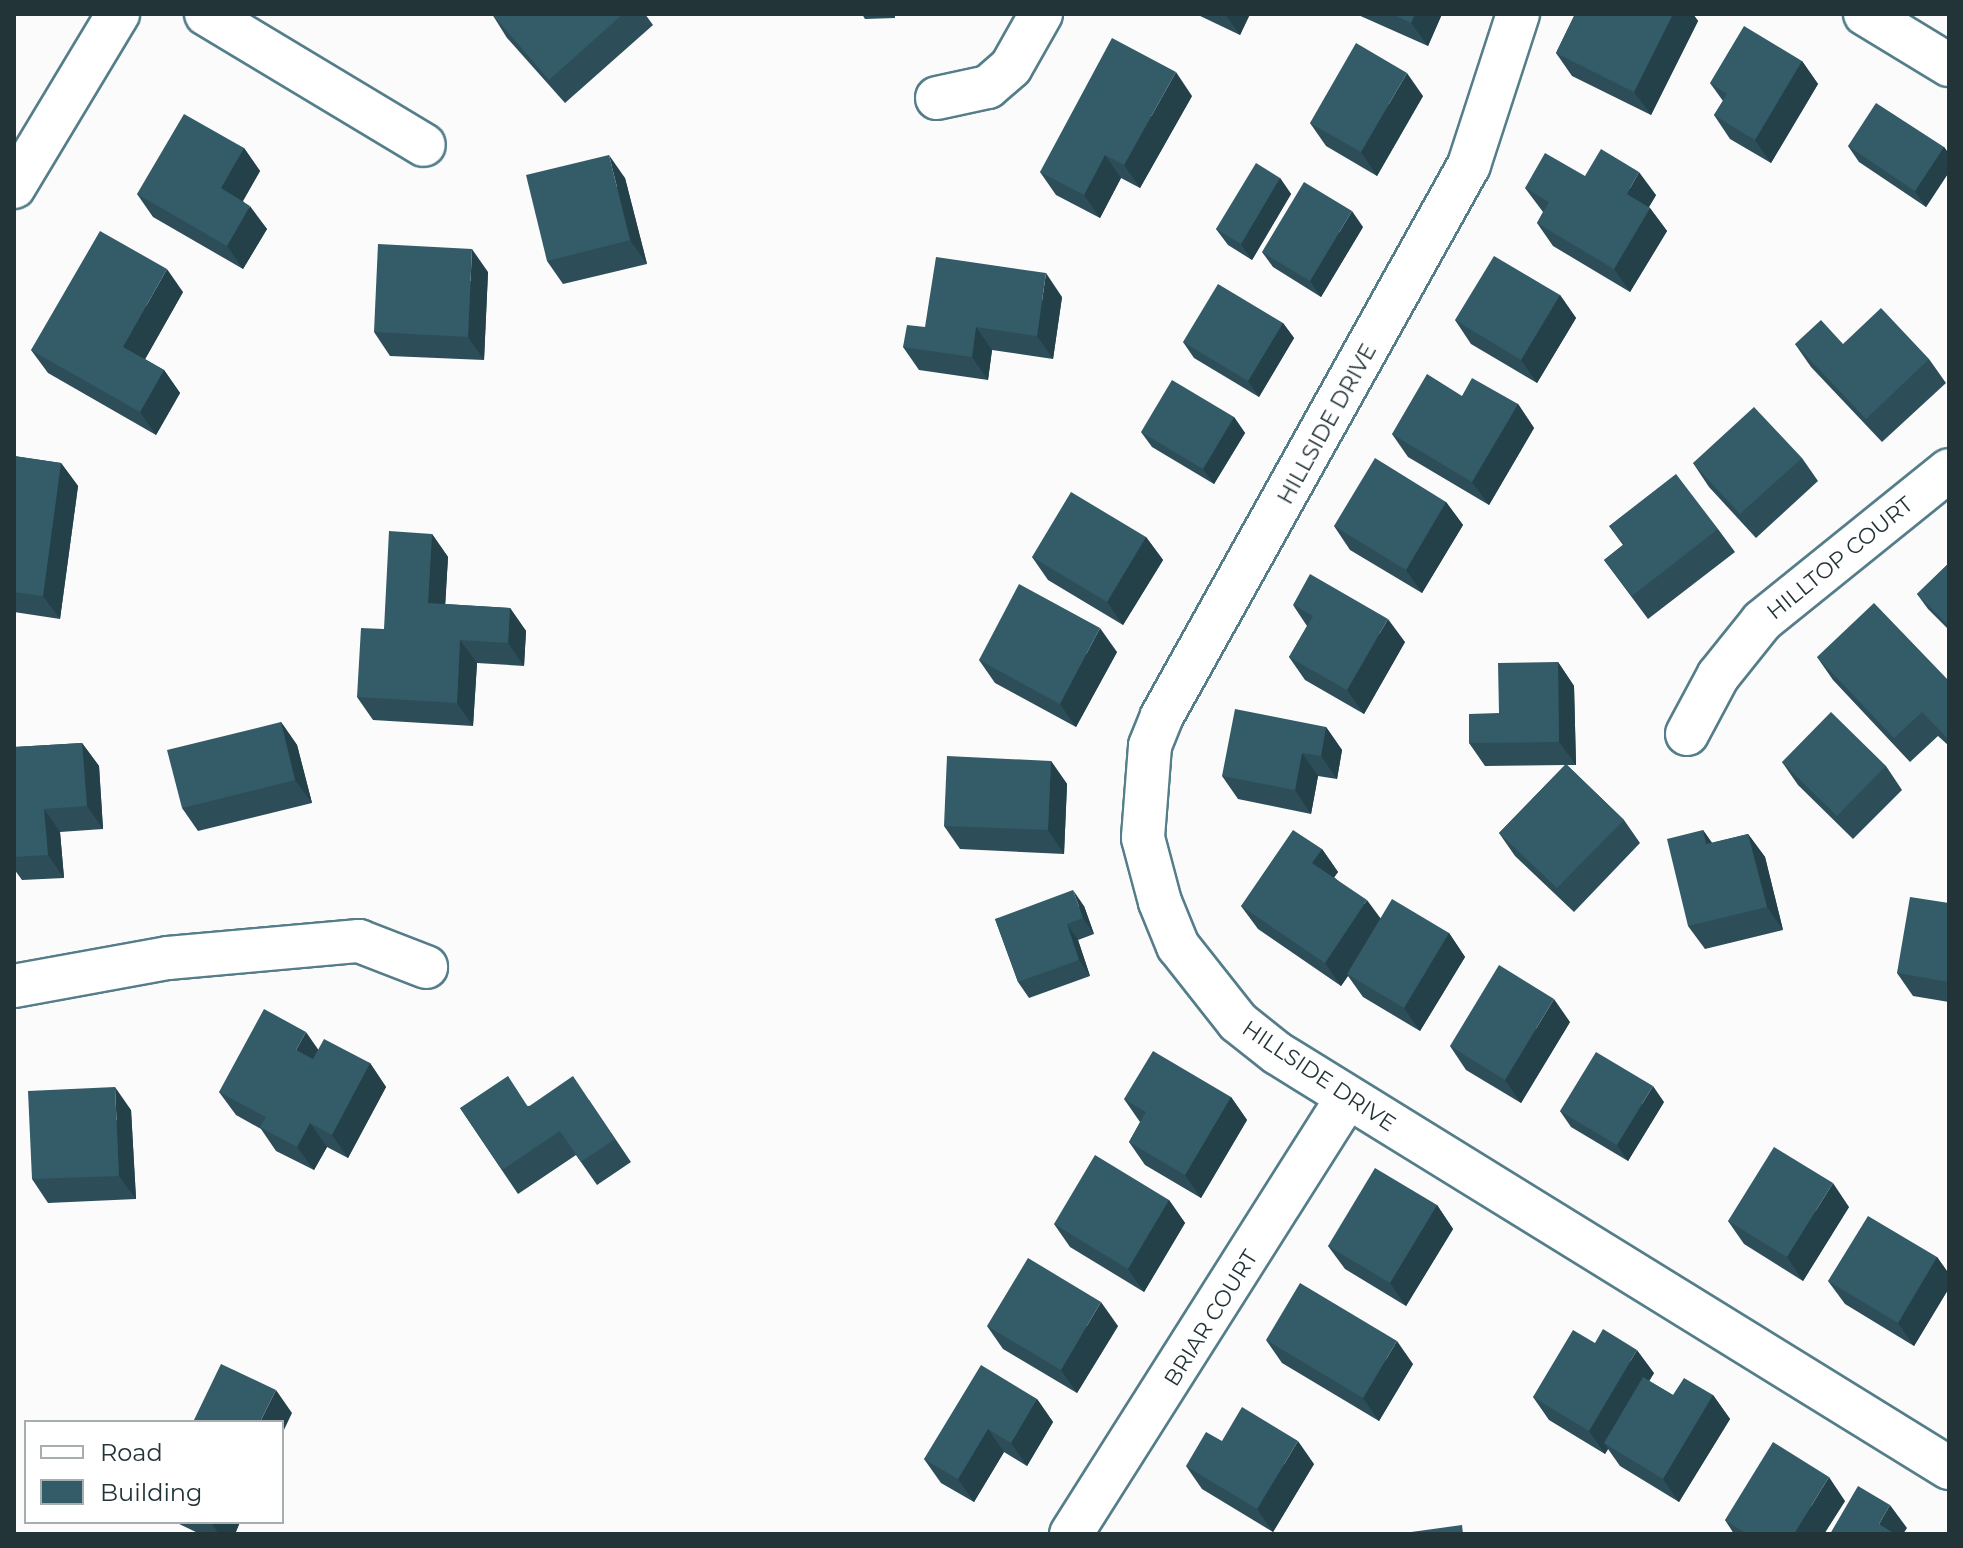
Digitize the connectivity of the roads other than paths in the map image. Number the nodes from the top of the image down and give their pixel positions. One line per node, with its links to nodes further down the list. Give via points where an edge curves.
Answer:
1 (118, 14): 9 (street)
2 (206, 14): 8 (street)
3 (1041, 14): 7 (street, via 1011,67 988,87)
4 (1518, 14): 14 (street, HILLSIDE DRIVE, via 1469,165 1150,746 1143,838 1178,946 1238,1022)
5 (1865, 14): 6 (street)
6 (1949, 65)
7 (937, 98)
8 (424, 145)
9 (14, 187)
10 (1949, 470): 11 (street, HILLTOP COURT, via 1762,621 1718,676)
11 (1687, 734)
12 (426, 967): 13 (street, via 359,941 168,958)
13 (14, 986)
14 (1347, 1098): 15 (street, HILLSIDE DRIVE); 16 (street, BRIAR COURT)
15 (1949, 1468)
16 (1071, 1534)

